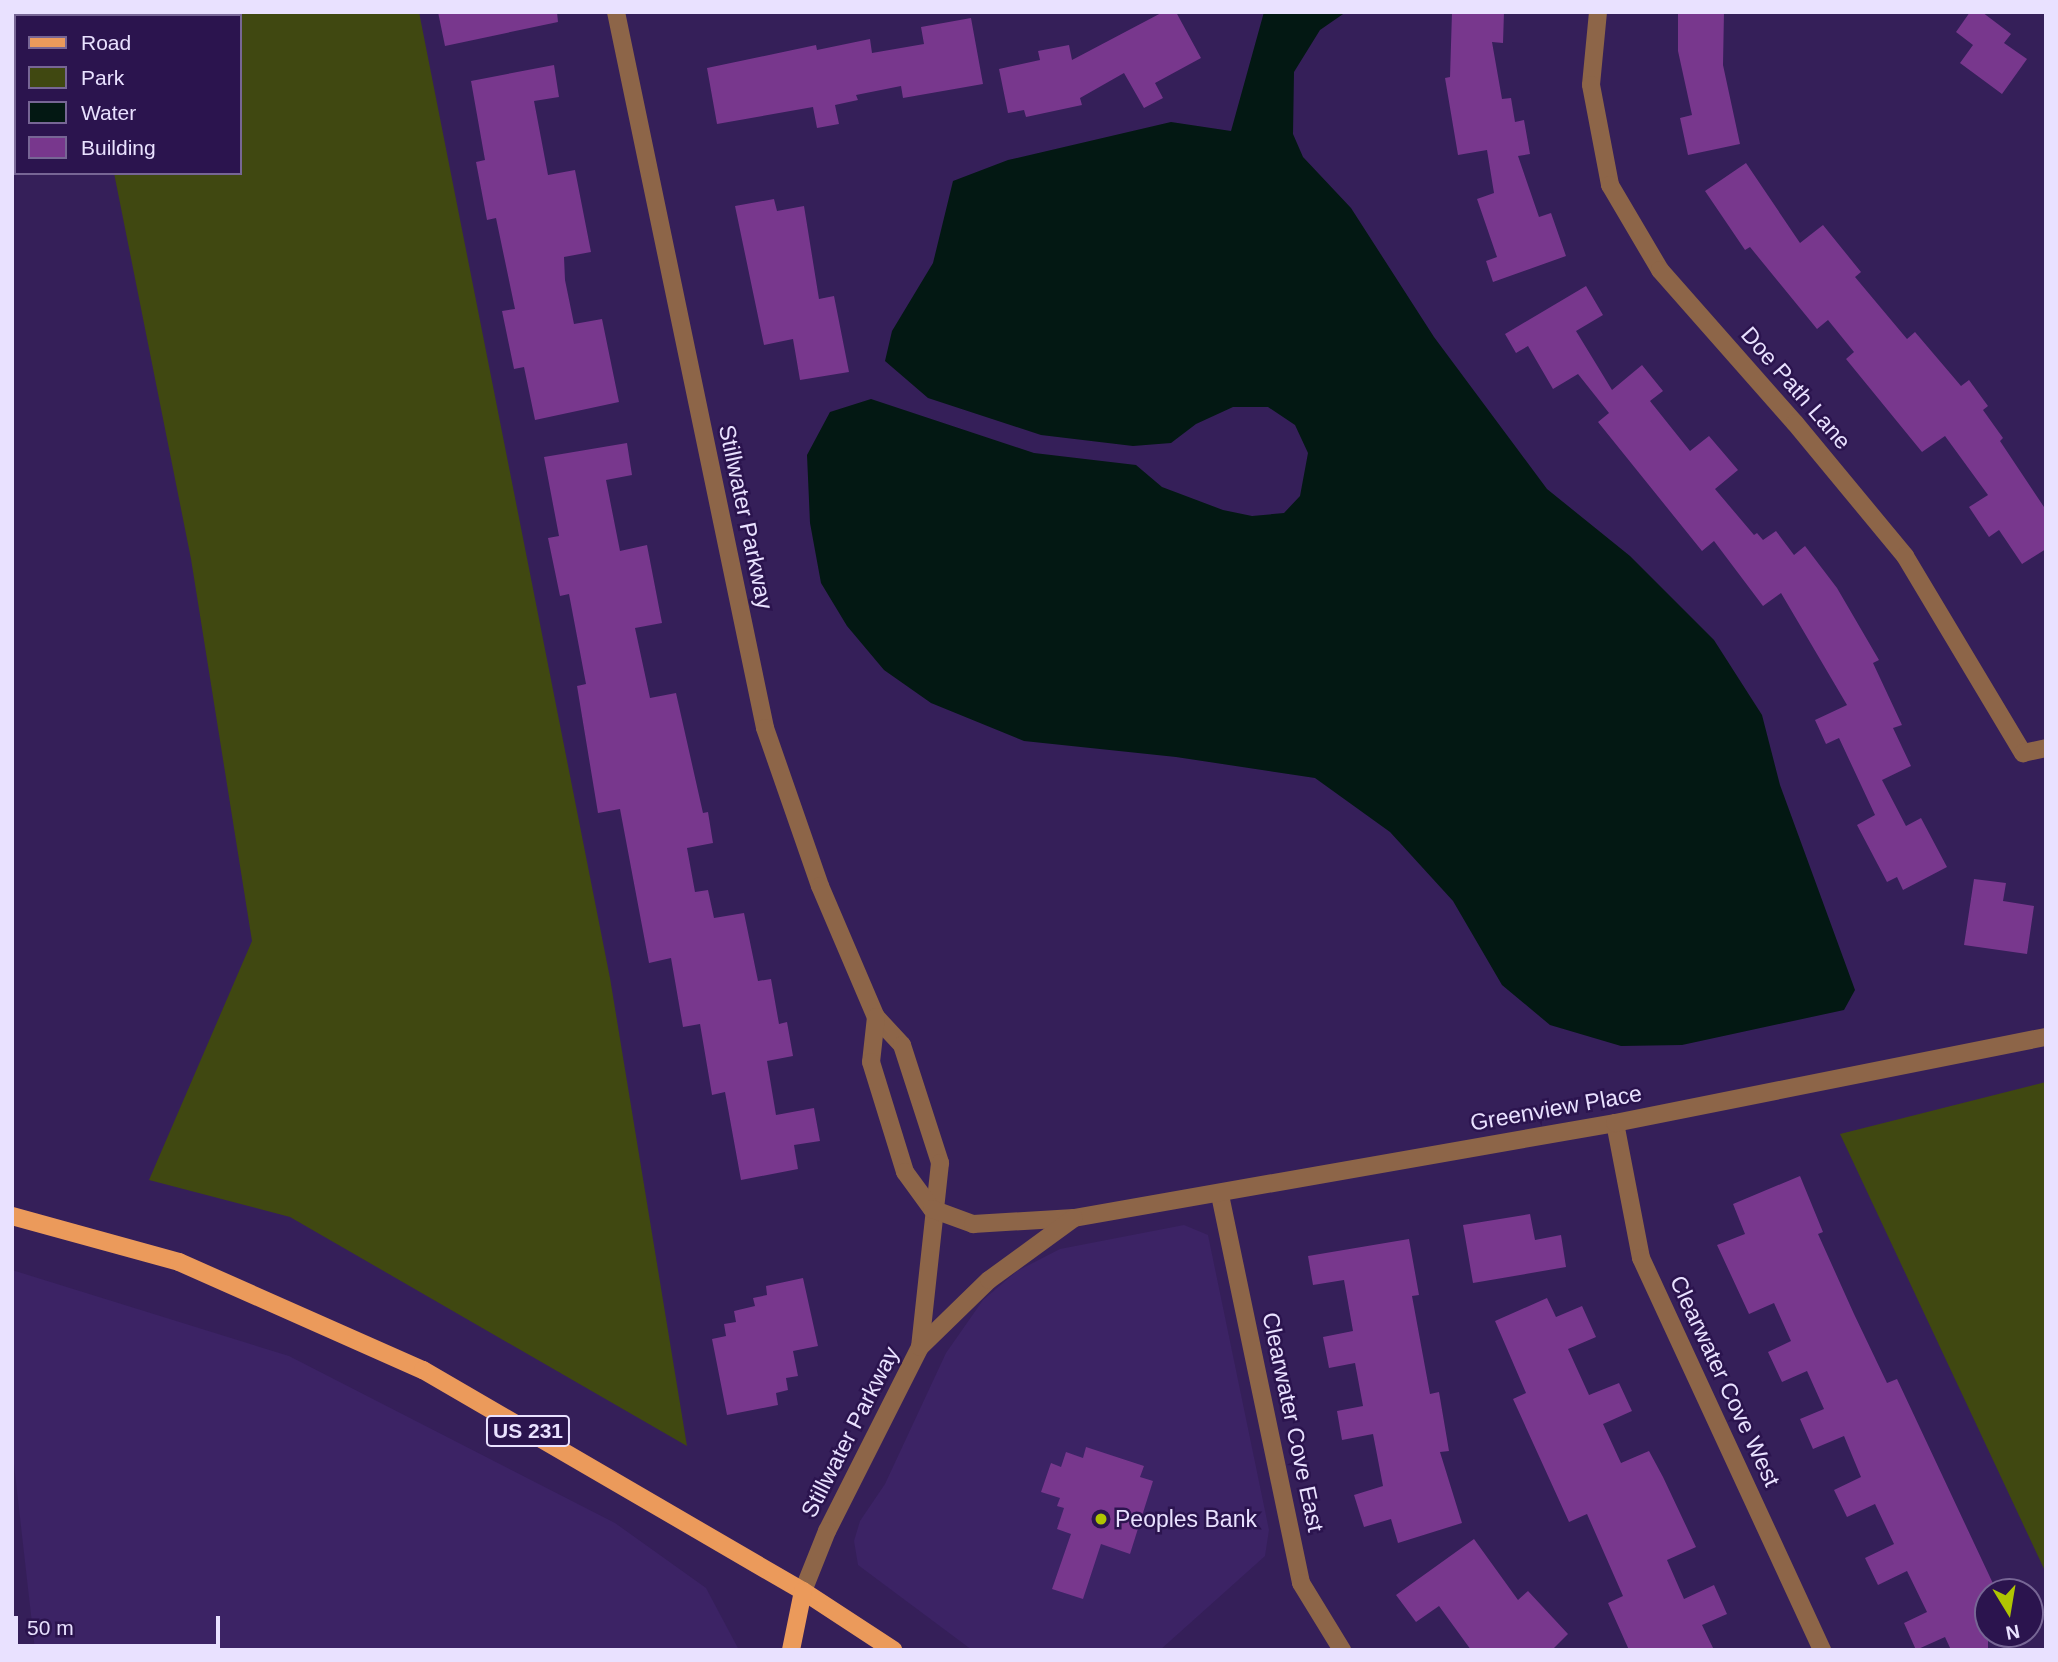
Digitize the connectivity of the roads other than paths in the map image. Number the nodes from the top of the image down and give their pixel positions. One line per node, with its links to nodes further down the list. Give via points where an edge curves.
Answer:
1 (616, 12): 4 (street, Stillwater Parkway, via 765,728 820,886)
2 (1598, 12): 3 (street, Doe Path Lane, via 1591,85 1610,185 1660,270 1905,556 2023,753)
3 (2046, 748)
4 (876, 1017): 8 (street, Stillwater Parkway, via 872,1062 905,1172); 8 (street, Stillwater Parkway, via 902,1045 940,1163)
5 (2046, 1037): 6 (street, Greenview Place)
6 (1615, 1123): 7 (street, Greenview Place); 16 (street, Clearwater Cove West, via 1641,1258)
7 (1220, 1195): 10 (street, Greenview Place); 15 (street, Clearwater Cove East, via 1301,1583)
8 (932, 1209): 10 (street, Greenview Place, via 973,1224); 11 (street, Stillwater Parkway)
9 (12, 1216): 12 (main road, US 231, via 179,1262 423,1370)
10 (1074, 1218): 11 (street, Greenview Place, via 989,1280)
11 (920, 1347): 12 (street, Stillwater Parkway, via 827,1531)
12 (803, 1591): 13 (main road); 14 (main road, US 231)
13 (791, 1650)
14 (893, 1650)
15 (1342, 1650)
16 (1822, 1650)

